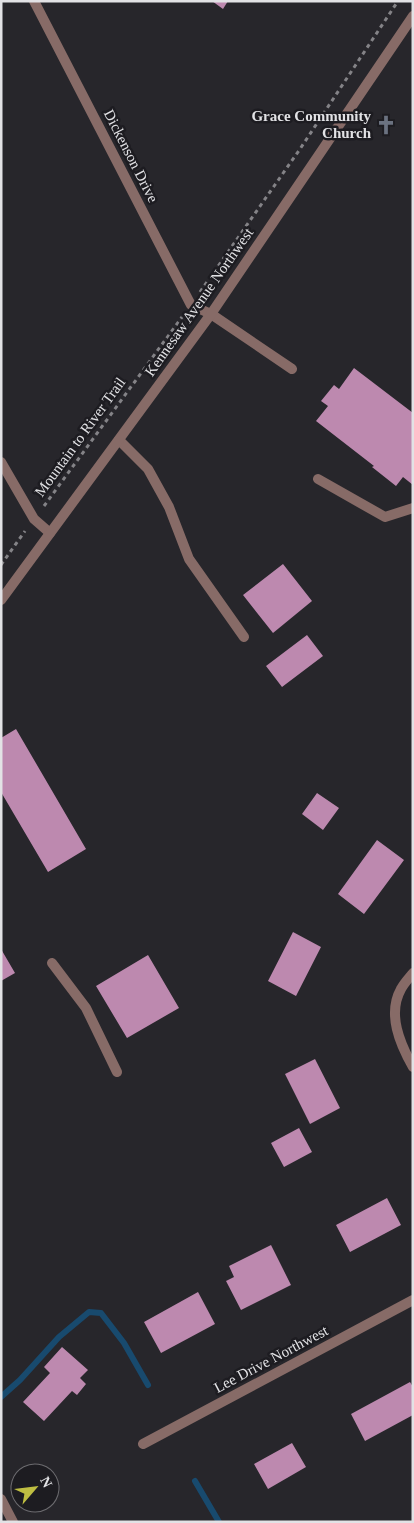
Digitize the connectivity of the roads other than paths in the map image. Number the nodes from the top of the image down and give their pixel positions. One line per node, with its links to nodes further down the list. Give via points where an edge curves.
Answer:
1 (34, 1): 3 (street, Dickenson Drive, via 191,305)
2 (413, 16): 3 (street, Kennesaw Avenue Northwest)
3 (212, 314): 4 (street); 5 (street, Kennesaw Avenue Northwest)
4 (292, 369)
5 (119, 440): 9 (street, Kennesaw Avenue Northwest); 11 (street, via 148,469 169,506 189,559)
6 (1, 462): 9 (street, via 34,519)
7 (318, 478): 8 (street, via 385,517)
8 (413, 508)
9 (50, 533): 10 (street, Kennesaw Avenue Northwest)
10 (1, 600)
11 (244, 638)
12 (52, 963): 15 (street, via 86,1008)
13 (413, 973): 14 (street, via 400,990 395,1008 396,1029)
14 (413, 1067)
15 (117, 1072)
16 (413, 1300): 17 (street, Lee Drive Northwest)
17 (143, 1444)
18 (1, 1499): 19 (street)
19 (13, 1522)

